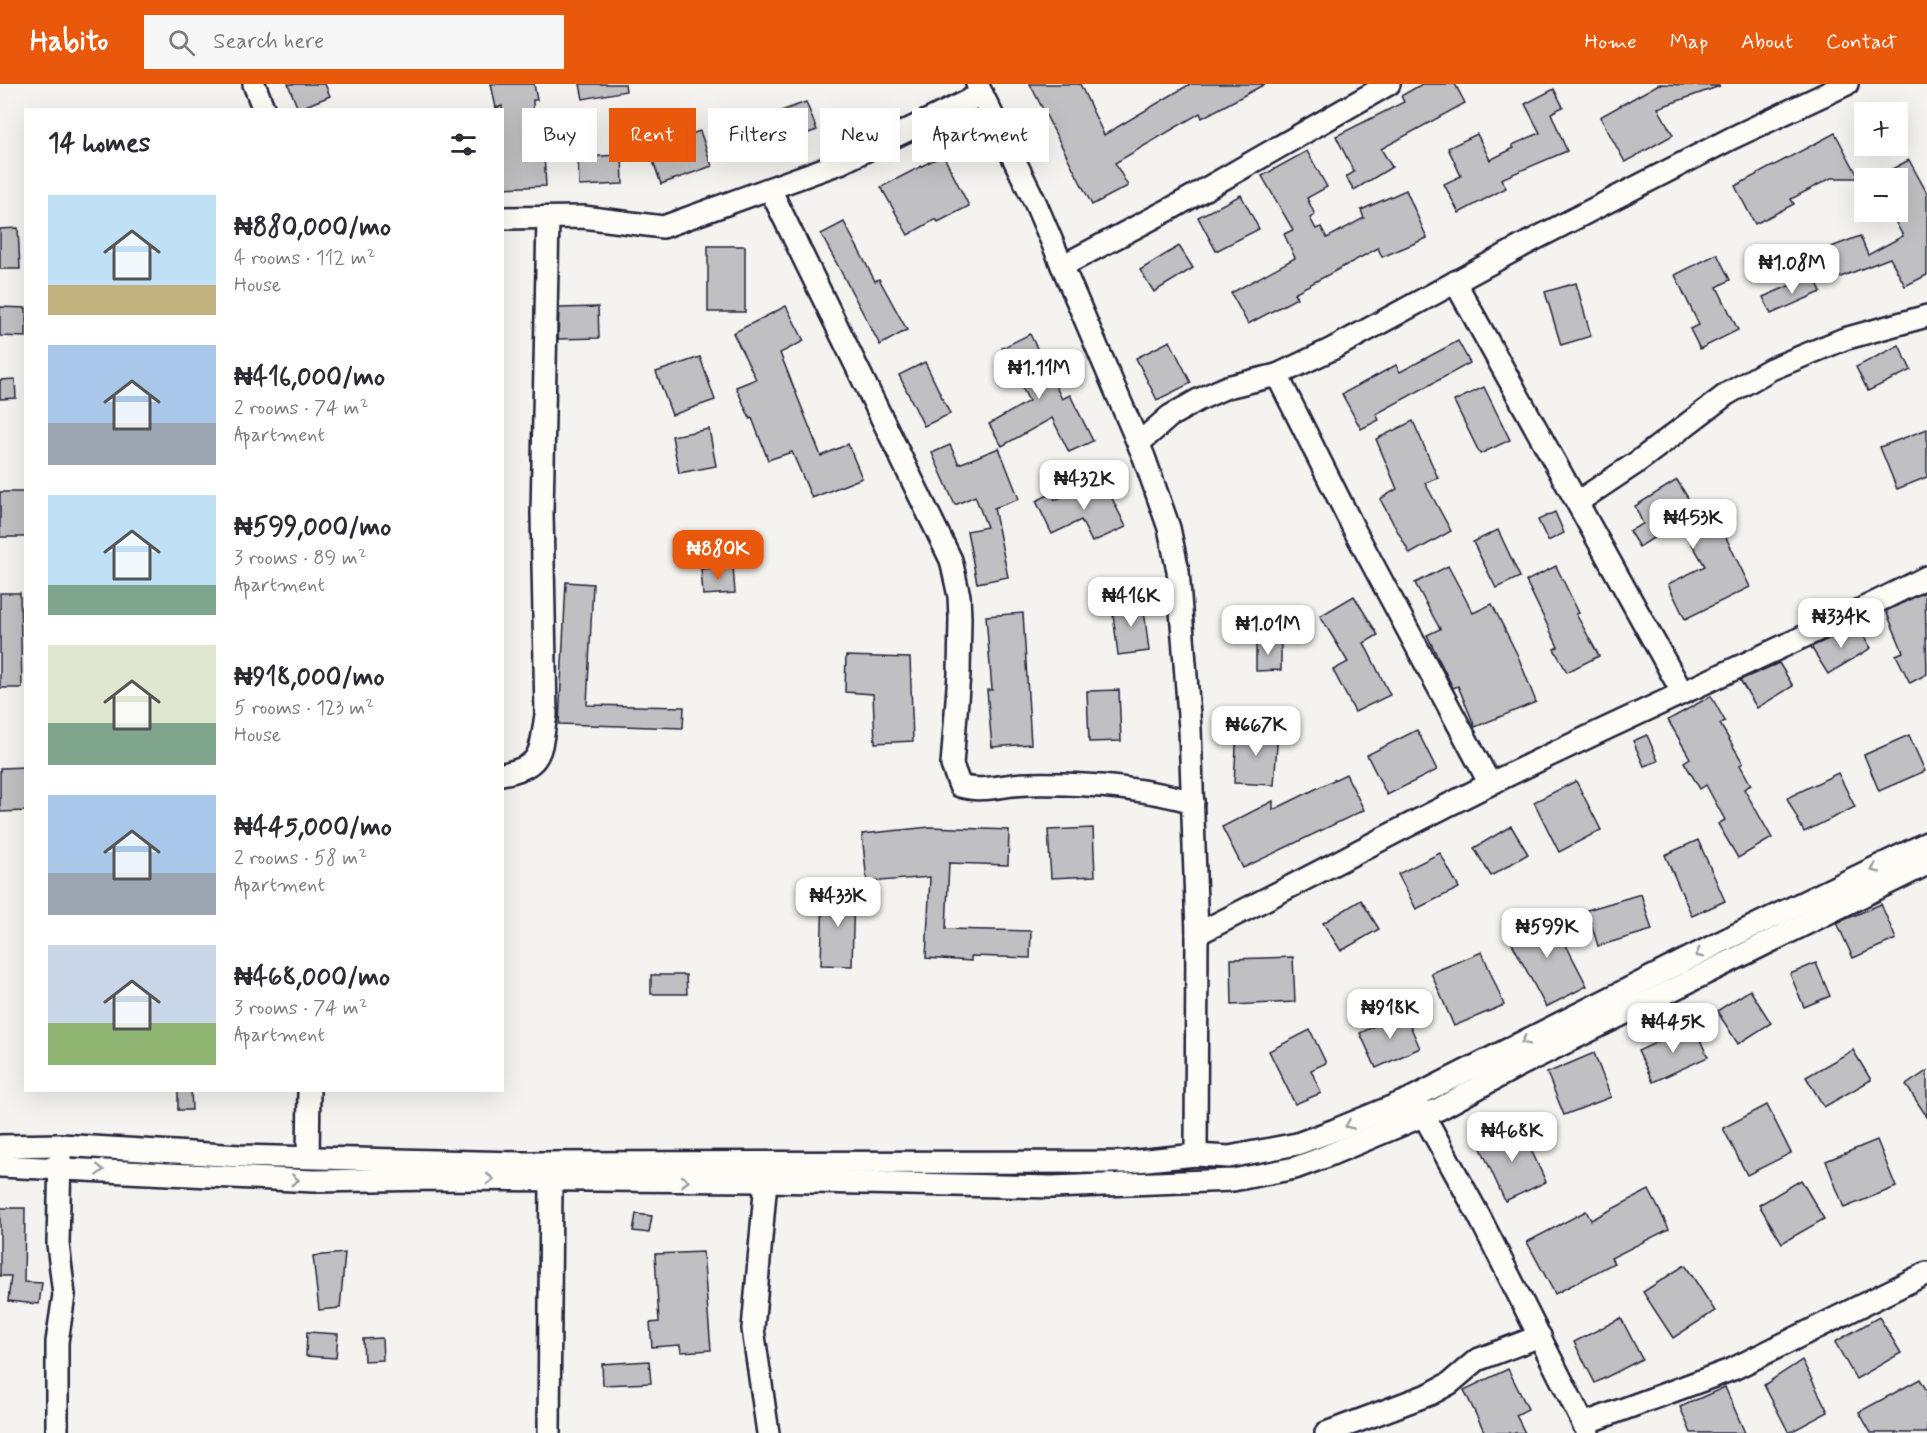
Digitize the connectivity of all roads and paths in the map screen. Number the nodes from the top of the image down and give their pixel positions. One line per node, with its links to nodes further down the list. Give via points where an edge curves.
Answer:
1 (254, 84): 5 (street)
2 (1389, 84): 9 (street)
3 (1847, 84): 10 (street, via 1732,138)
4 (980, 89): 6 (street, via 840,163); 9 (street)
5 (263, 108)
6 (770, 189): 8 (street, via 663,227); 19 (street, via 951,560 960,618 952,765 960,786 972,790 1026,784 1099,785 1148,790)
7 (504, 218): 8 (street)
8 (548, 218): 17 (street, via 542,513 546,715 541,743 528,769)
9 (1062, 266): 13 (street)
10 (1455, 282): 12 (street); 14 (street)
11 (1927, 316): 14 (street, via 1844,339 1771,369 1727,394)
12 (1277, 375): 13 (street, via 1227,387 1198,400 1170,416); 18 (street)
13 (1139, 443): 19 (street, via 1160,495 1178,571)
14 (1579, 501): 16 (street)
15 (1927, 577): 16 (street, via 1830,626)
16 (1682, 692): 18 (street)
17 (504, 774)
18 (1490, 784): 22 (street)
19 (1193, 802): 22 (street)
20 (1927, 843): 24 (street, one-way to 24, via 1731,937)
21 (1927, 864): 24 (street)
22 (1197, 934): 27 (street)
23 (309, 1092): 28 (street)
24 (1419, 1106): 27 (street, one-way to 27, via 1297,1144 1229,1157); 32 (street, via 1295,1168 1233,1180 1052,1187); 34 (street)
25 (60, 1145): 26 (street); 28 (street); 30 (street)
26 (0, 1146)
27 (1196, 1155): 28 (street, via 1127,1162 836,1164 520,1163)
28 (308, 1157)
29 (0, 1166): 30 (street)
30 (59, 1169): 31 (street, one-way to 31, via 314,1181); 36 (street, via 58,1245 64,1295 57,1342)
31 (551, 1180): 32 (street, one-way to 32); 37 (street)
32 (766, 1181): 38 (street, via 753,1329)
33 (1927, 1273): 35 (street, via 1733,1369)
34 (1540, 1336): 35 (street); 39 (street, via 1477,1360 1430,1394)
35 (1586, 1428)
36 (57, 1433)
37 (549, 1433)
38 (768, 1433)
39 (1326, 1433)

